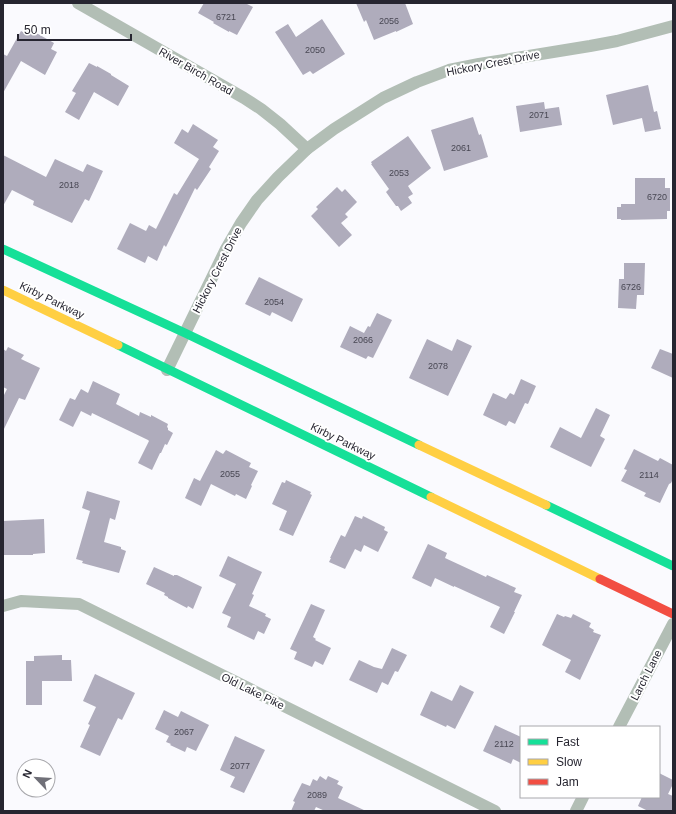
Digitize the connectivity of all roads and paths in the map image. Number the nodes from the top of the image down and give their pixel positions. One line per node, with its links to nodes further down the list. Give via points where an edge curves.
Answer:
1 (78, 3): 3 (street, River Birch Road, via 244,98 280,124)
2 (673, 26): 3 (street, Hickory Crest Drive, via 618,41 449,70 383,98)
3 (307, 149): 6 (street, Hickory Crest Drive, via 257,200 241,223)
4 (3, 249): 6 (main road)
5 (3, 290): 7 (main road, Kirby Parkway)
6 (185, 333): 7 (street, Hickory Crest Drive); 8 (main road)
7 (167, 370): 10 (main road, Kirby Parkway)
8 (673, 566)
9 (3, 606): 14 (street, Old Lake Pike, via 21,601 79,604)
10 (673, 614)
11 (673, 624): 12 (street, Larch Lane)
12 (620, 726)
13 (582, 798): 15 (street)
14 (495, 811)
15 (576, 811)

